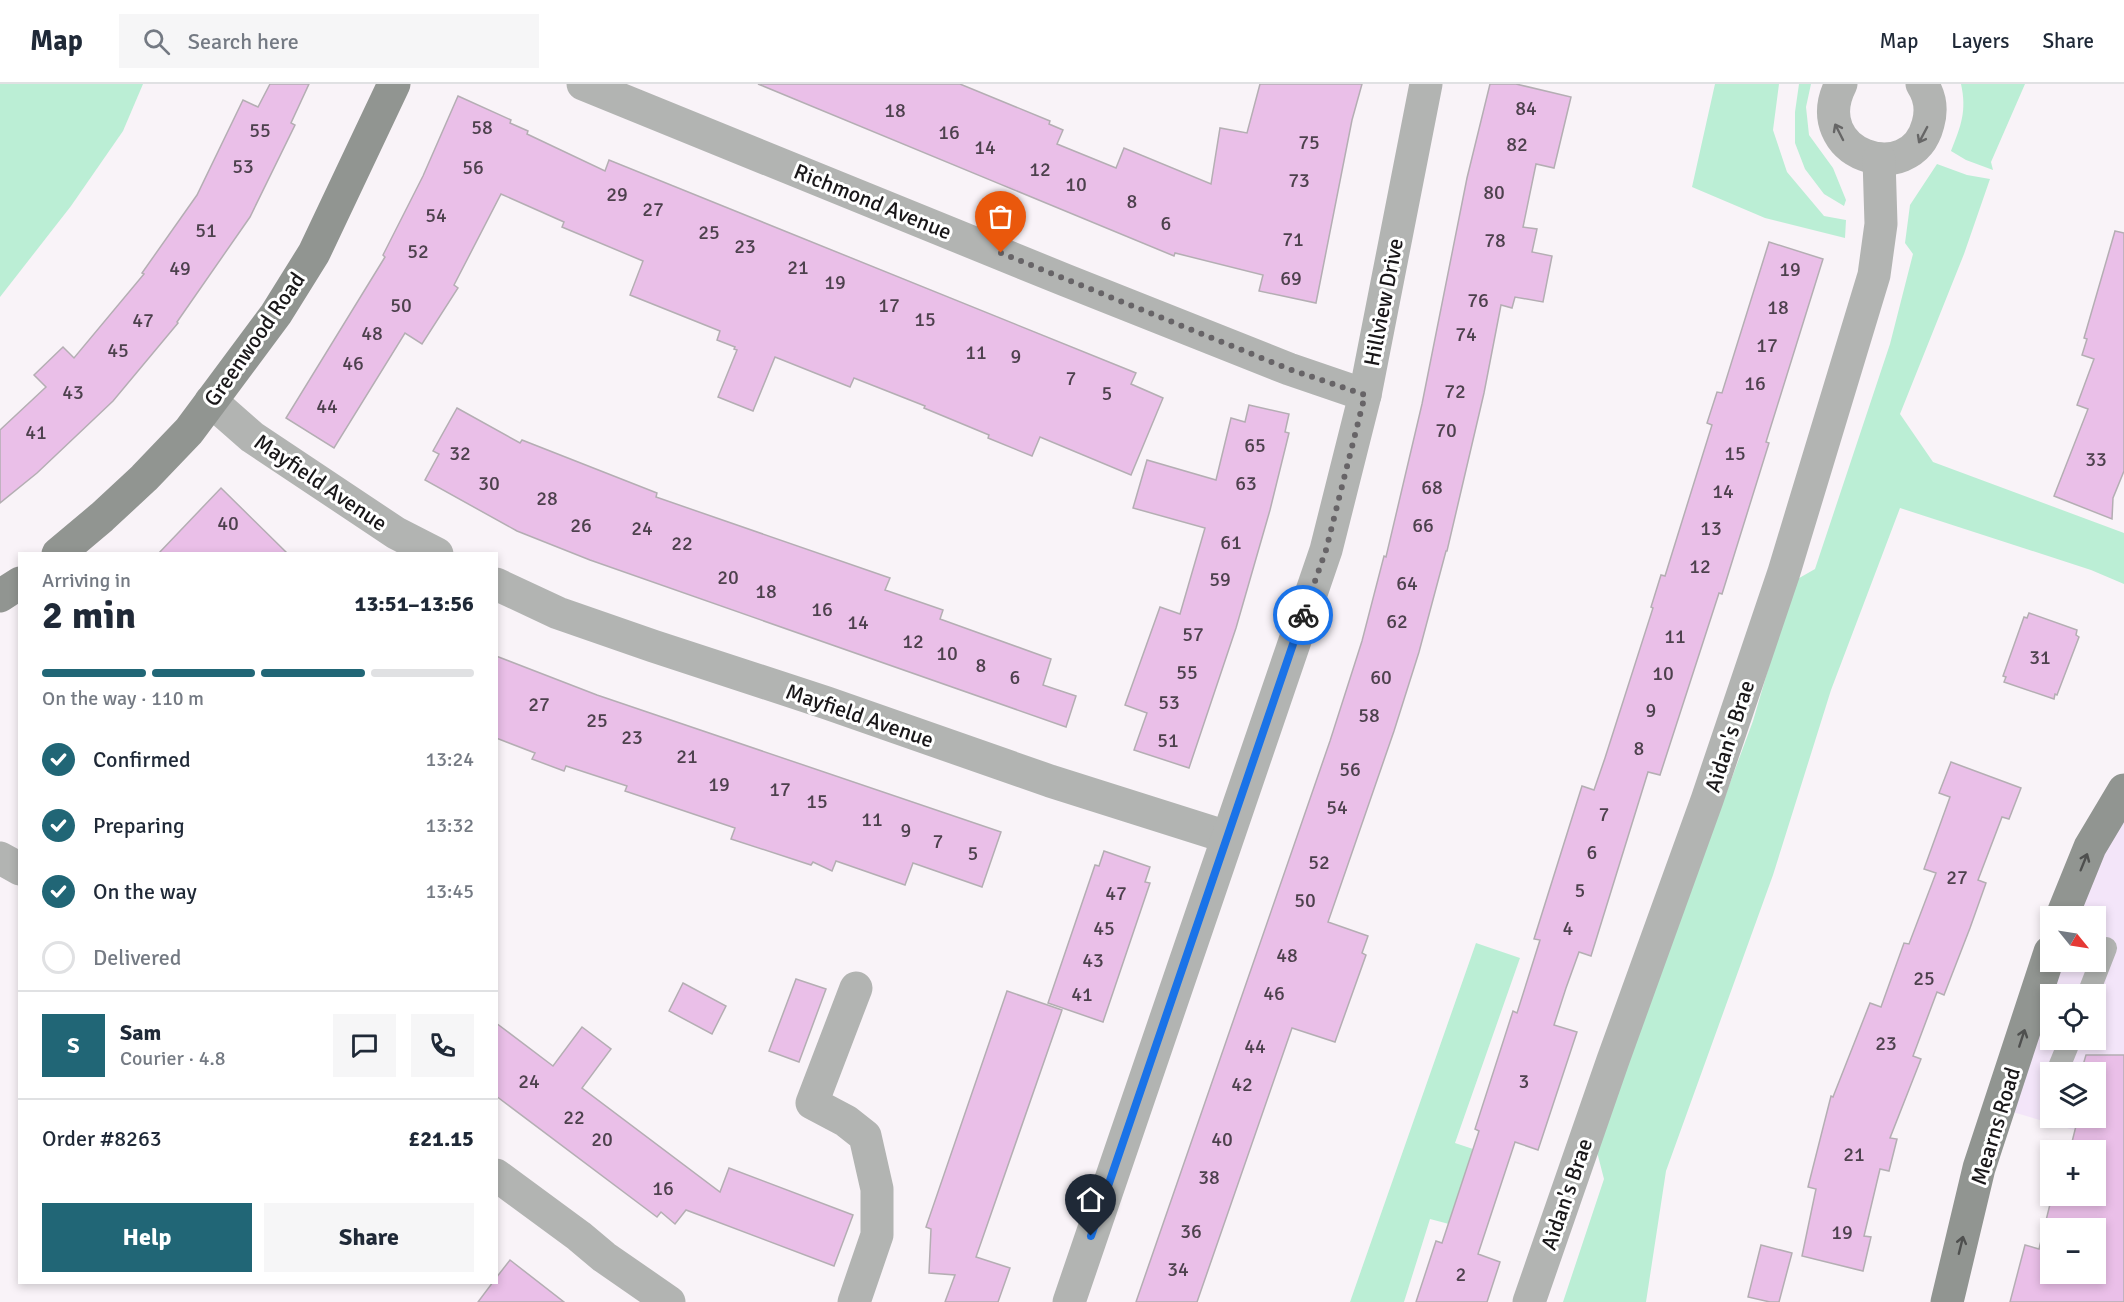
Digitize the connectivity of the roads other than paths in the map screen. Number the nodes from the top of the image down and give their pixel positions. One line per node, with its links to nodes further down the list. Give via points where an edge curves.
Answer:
1 (393, 84): 8 (street, Greenwood Road, via 314,253 276,314)
2 (583, 84): 7 (street, Richmond Avenue, via 1065,280)
3 (1426, 84): 7 (street, Hillview Drive)
4 (1841, 84): 6 (street, one-way to 4, via 1865,157 1841,139 1833,110)
5 (1922, 84): 6 (street, one-way to 6, via 1930,102 1926,134 1907,152)
6 (1879, 159): 27 (street, Aidan's Brae, via 1881,224 1874,275 1784,572)
7 (1365, 395): 15 (street, Hillview Drive, via 1326,550)
8 (211, 401): 9 (street, Greenwood Road, via 189,431 144,478); 10 (street, Mayfield Avenue, via 252,437 396,533)
9 (60, 552)
10 (433, 552)
11 (18, 584): 13 (street)
12 (498, 585): 15 (street, Mayfield Avenue, via 558,613 653,646)
13 (0, 596)
14 (2124, 790): 18 (street, one-way to 14, via 2090,847)
15 (1227, 837): 26 (street, Hillview Drive)
16 (0, 858): 17 (street)
17 (18, 869)
18 (2066, 906)
19 (2109, 948): 21 (lane)
20 (2044, 972): 28 (street, Mearns Road, one-way to 20, via 1980,1168)
21 (2093, 984)
22 (856, 988): 25 (street, via 812,1103 846,1120 865,1136 877,1189 877,1235)
23 (498, 1176): 24 (street)
24 (669, 1302)
25 (854, 1302)
26 (1069, 1302)
27 (1529, 1302)
28 (1947, 1302)

